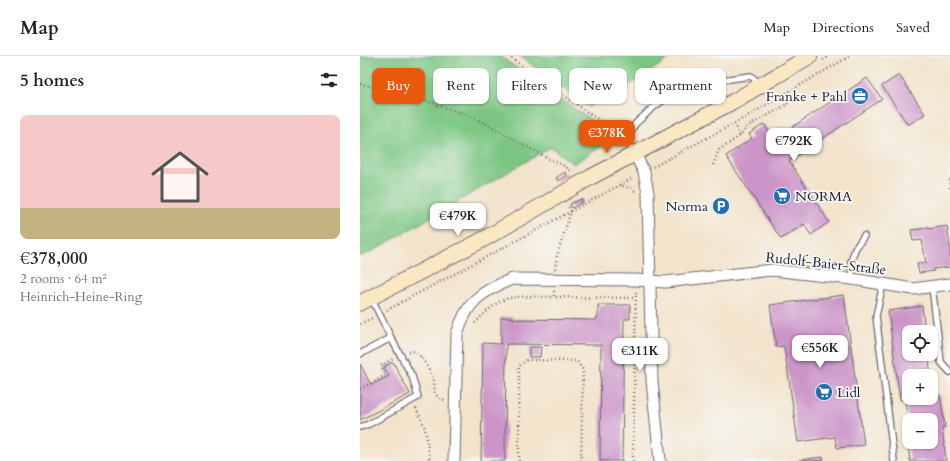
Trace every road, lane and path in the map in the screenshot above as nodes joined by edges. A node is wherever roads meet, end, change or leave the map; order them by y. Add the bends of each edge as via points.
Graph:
1 (508, 56) edge
2 (810, 56) edge
3 (850, 56) edge
4 (360, 84) edge
5 (761, 86) junction
6 (783, 96) junction
7 (734, 124) junction
8 (740, 136) junction
9 (627, 140) junction
10 (635, 154) junction
11 (713, 165) dead end
12 (574, 172) dead end
13 (644, 172) junction
14 (633, 178) junction
15 (950, 180) edge
16 (635, 182) dead end
17 (619, 185) junction
18 (950, 188) edge
19 (640, 194) dead end
20 (864, 236) dead end
21 (852, 279) junction
22 (636, 280) junction
23 (650, 282) junction
24 (883, 284) junction
25 (950, 284) edge
26 (932, 286) junction
27 (554, 297) dead end
28 (366, 300) edge
29 (380, 314) junction
30 (360, 324) edge
31 (474, 324) dead end
32 (391, 338) junction
33 (360, 354) edge
34 (401, 356) junction
35 (950, 372) edge
36 (360, 388) edge
37 (413, 400) junction
38 (456, 400) junction
39 (360, 427) edge
40 (430, 461) edge
41 (454, 461) edge
42 (519, 461) edge
43 (581, 461) edge
44 (633, 461) edge
45 (660, 461) edge
46 (894, 461) edge

1 - 9 path
2 - 5 main road
3 - 6 path
4 - 12 path via 392,91 467,115
5 - 9 lane via 751,76 719,80 671,95 634,126
5 - 10 main road
6 - 7 path
6 - 8 path via 788,104 747,127
7 - 8 path
7 - 13 path
8 - 11 path via 719,150
9 - 10 lane
10 - 13 street
10 - 28 main road via 484,239
13 - 14 path
13 - 23 street via 648,194
14 - 16 path
14 - 17 path
15 - 18 path
17 - 19 path
17 - 29 path
20 - 21 lane via 854,249 851,262
21 - 23 street, Rudolf-Baier-Straße via 772,270
21 - 24 street, Rudolf-Baier-Straße
22 - 23 street, Rudolf-Baier-Straße
22 - 38 street, Rudolf-Baier-Straße via 512,279 481,294 469,306 457,334
22 - 44 path
23 - 45 street via 652,381
24 - 26 street, Rudolf-Baier-Straße via 913,289
24 - 46 lane via 876,316
25 - 26 street, Rudolf-Baier-Straße
26 - 35 lane via 941,362
27 - 31 path via 517,297 502,301
28 - 29 lane
29 - 30 path
29 - 32 lane
32 - 33 lane
32 - 34 lane
34 - 36 path via 381,366 386,374
34 - 37 lane via 412,376 418,397
34 - 38 path via 409,352 417,353 434,379 437,397
37 - 39 lane
37 - 40 path via 425,428
38 - 41 street, Rudolf-Baier-Straße
42 - 43 path via 520,366 527,360 577,361 583,370

